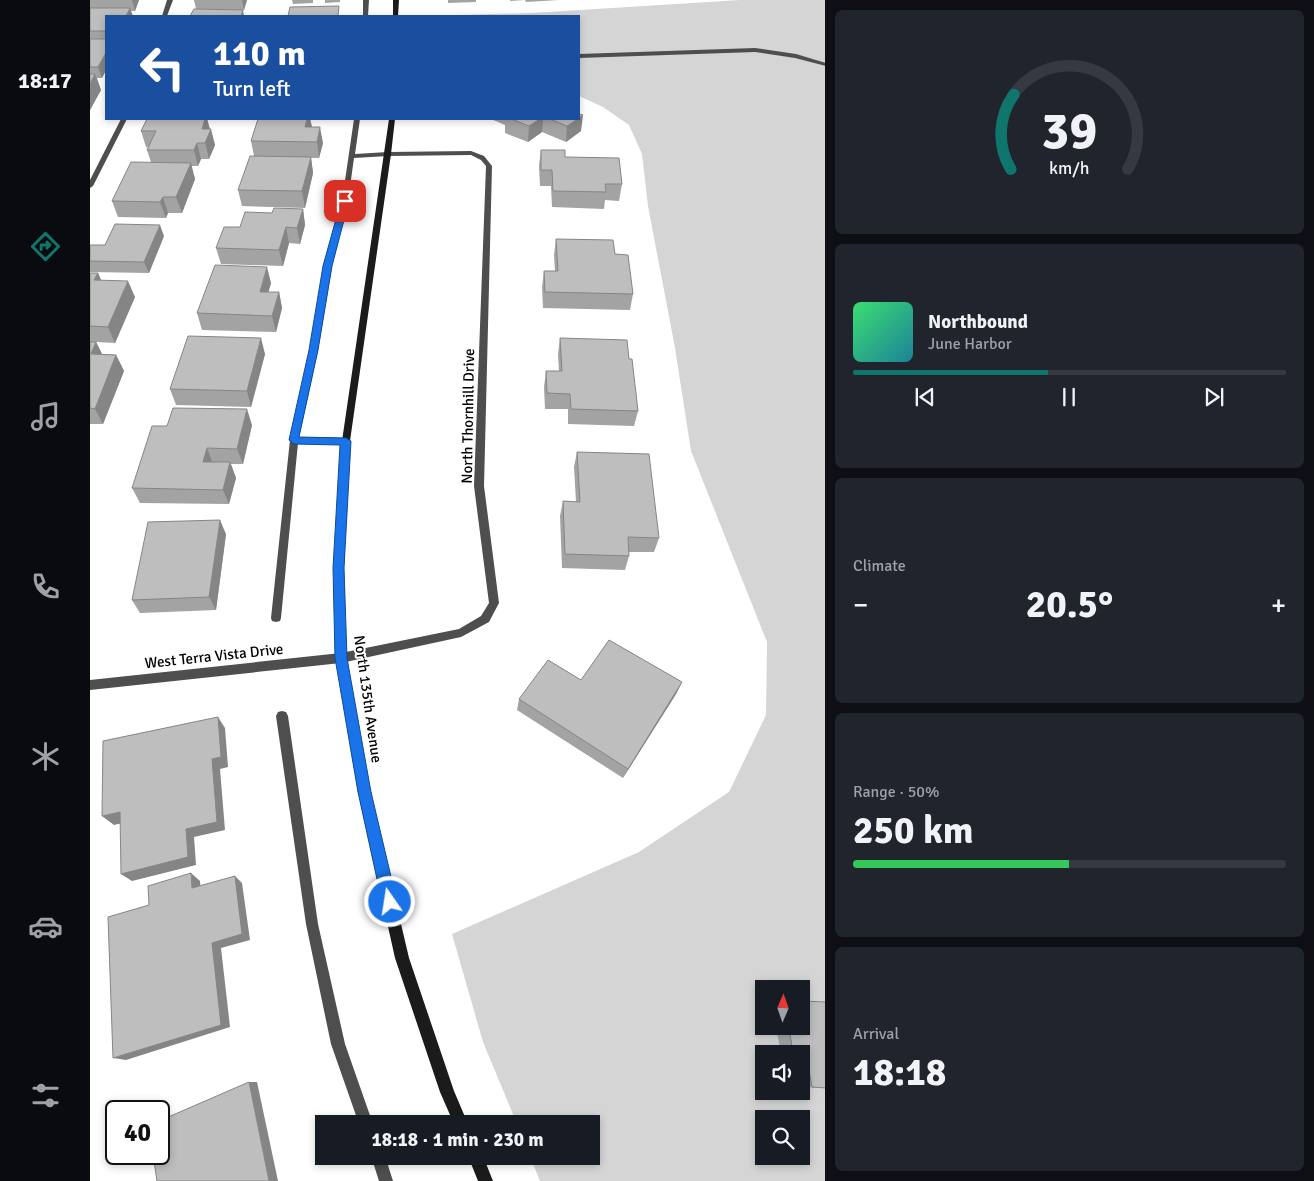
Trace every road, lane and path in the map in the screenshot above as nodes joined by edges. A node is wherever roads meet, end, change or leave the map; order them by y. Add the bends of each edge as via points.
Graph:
1 (170, 0) edge
2 (366, 0) edge
3 (396, 0) edge
4 (164, 15) edge
5 (366, 15) edge
6 (396, 15) edge
7 (580, 56) edge
8 (825, 65) edge
9 (123, 120) edge
10 (357, 120) edge
11 (392, 120) edge
12 (388, 154) junction
13 (352, 156) junction
14 (90, 186) edge
15 (294, 440) junction
16 (346, 441) junction
17 (276, 618) dead end
18 (341, 658) junction
19 (90, 685) edge
20 (282, 716) dead end
21 (363, 1115) edge
22 (457, 1115) edge
23 (381, 1165) edge
24 (479, 1165) edge
25 (386, 1181) edge
26 (486, 1181) edge

1 - 4 street
2 - 5 street
3 - 6 street
7 - 8 street via 755,50 796,56
9 - 14 street
10 - 13 street
11 - 12 street, North 135th Avenue
12 - 13 street
12 - 16 street, North 135th Avenue
12 - 18 street, North Thornhill Drive via 471,153 487,161 489,166 479,486 494,603 485,619 461,633
13 - 15 street
15 - 16 street
15 - 17 street
16 - 18 street, North 135th Avenue via 339,568
18 - 19 street, West Terra Vista Drive
18 - 22 street, North 135th Avenue via 364,792 402,958
20 - 21 street via 312,924 338,1044
23 - 25 street
24 - 26 street

